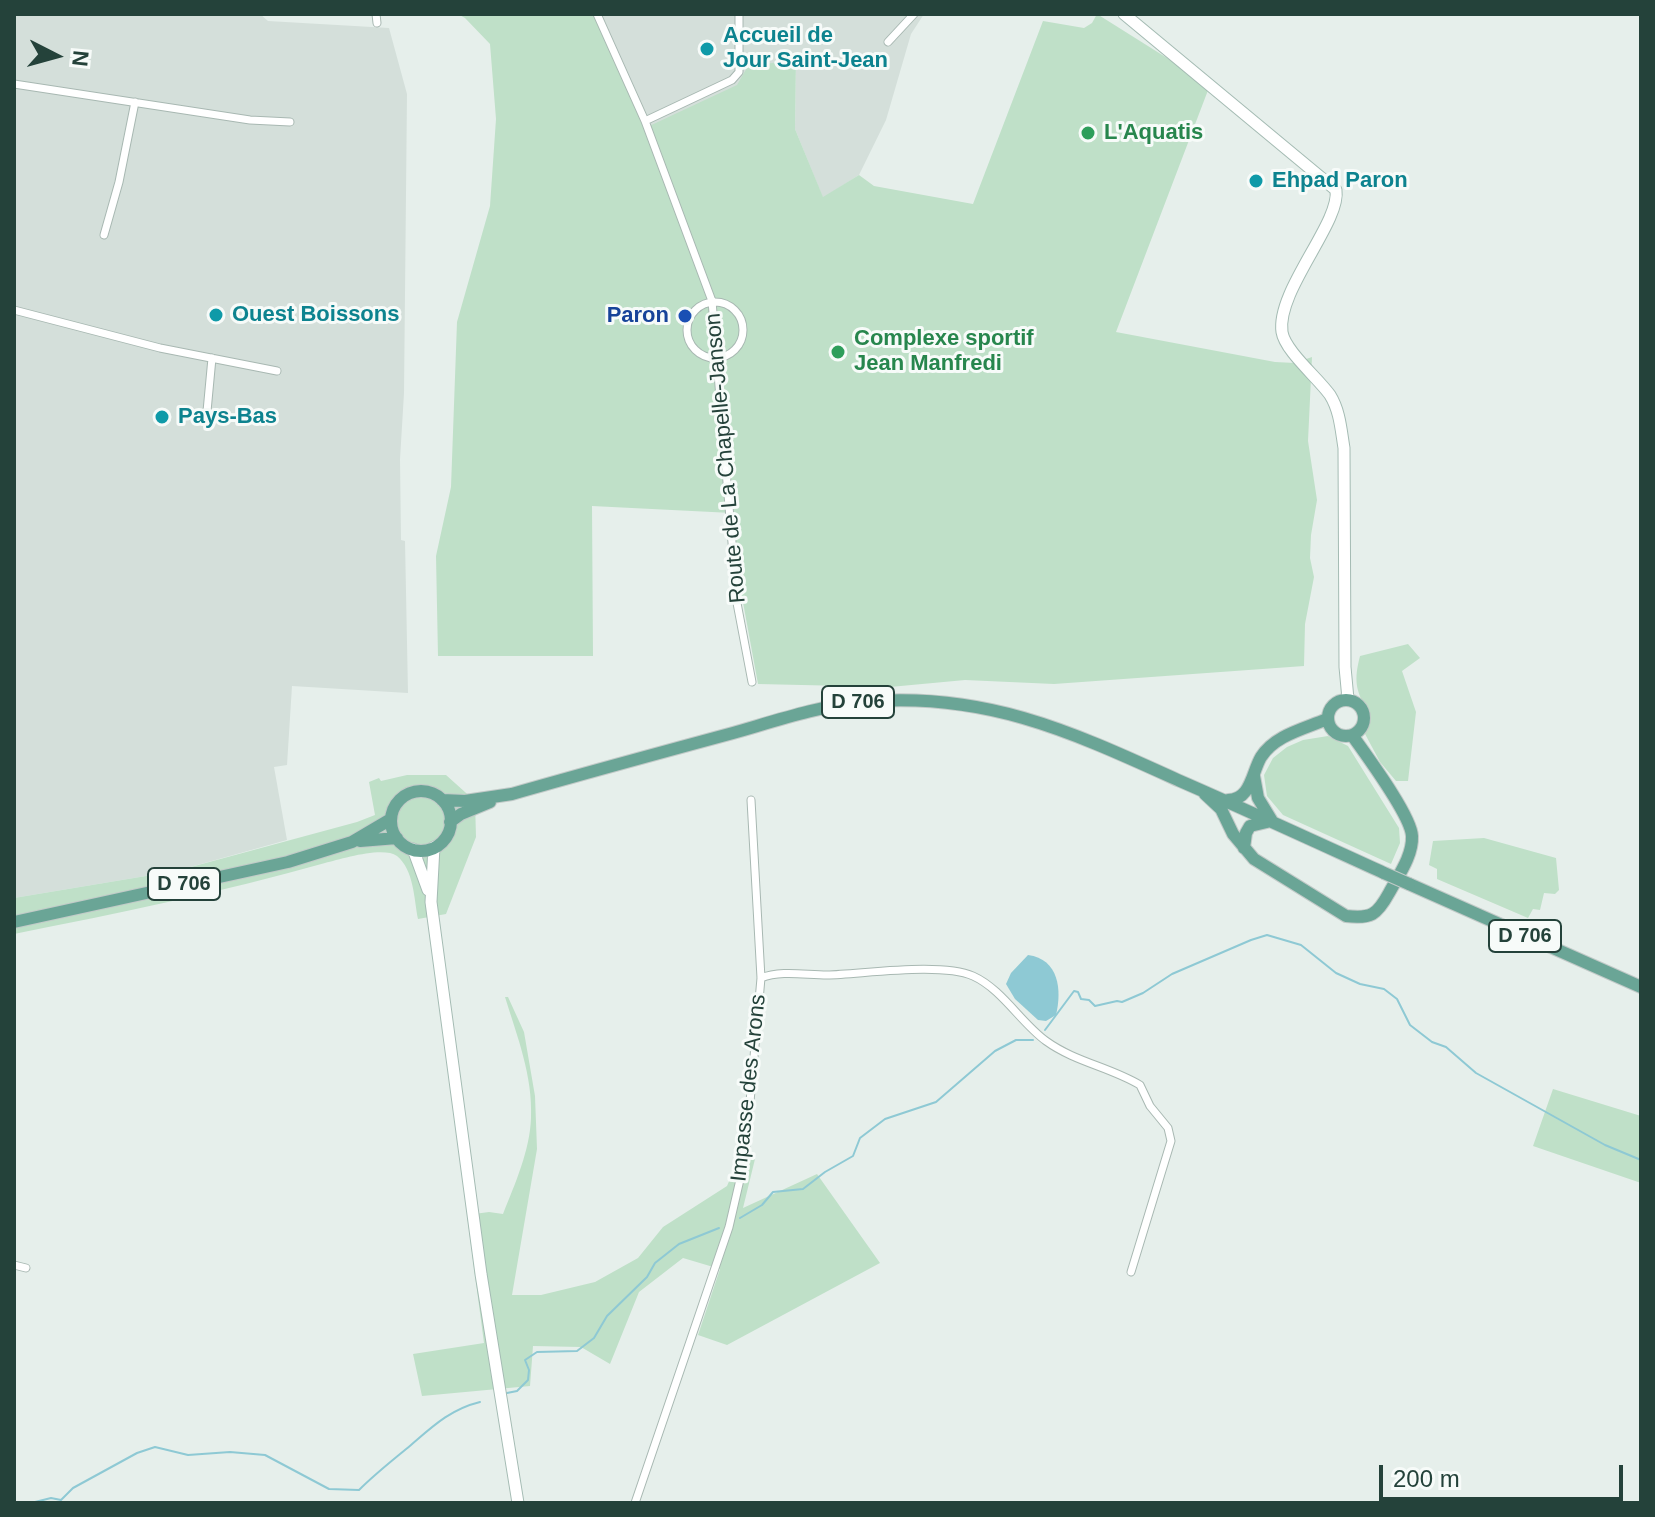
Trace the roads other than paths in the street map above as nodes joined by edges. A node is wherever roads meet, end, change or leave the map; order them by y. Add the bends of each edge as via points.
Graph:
1 (597, 14) edge
2 (739, 14) edge
3 (914, 14) edge
4 (1124, 14) edge
5 (888, 42) dead end
6 (14, 84) edge
7 (135, 102) junction
8 (645, 121) junction
9 (290, 122) dead end
10 (104, 235) dead end
11 (712, 301) junction
12 (14, 310) edge
13 (212, 358) junction
14 (717, 358) junction
15 (277, 371) dead end
16 (206, 422) dead end
17 (752, 682) dead end
18 (1348, 699) junction
19 (1327, 719) junction
20 (1352, 735) junction
21 (1254, 776) junction
22 (1200, 789) junction
23 (512, 794) junction
24 (442, 800) junction
25 (751, 800) dead end
26 (1227, 800) junction
27 (391, 819) junction
28 (1272, 821) junction
29 (450, 822) junction
30 (397, 838) junction
31 (352, 842) junction
32 (434, 847) junction
33 (1244, 848) junction
34 (413, 849) junction
35 (431, 902) junction
36 (14, 922) edge
37 (761, 978) junction
38 (1641, 987) edge
39 (14, 1265) edge
40 (26, 1268) dead end
41 (1131, 1272) dead end
42 (518, 1503) edge
43 (635, 1503) edge

1 - 8 street, Route de La Chapelle-Janson
2 - 8 street via 739,72 732,80
3 - 5 street
4 - 18 street via 1336,190 1333,208 1291,295 1282,334 1331,397 1339,418 1344,448
6 - 7 street
7 - 9 street
7 - 10 street
8 - 11 street, Route de La Chapelle-Janson
11 - 14 street, Route de La Chapelle-Janson
11 - 14 street via 696,308 687,332 700,354
11 - 14 street via 738,314 743,332 734,350
12 - 13 street
13 - 15 street
13 - 16 street
14 - 17 street, Route de La Chapelle-Janson via 737,603
18 - 19 main road via 1331,707
18 - 20 main road via 1359,704 1364,715 1362,727
19 - 20 main road via 1336,733
19 - 21 main road via 1274,742
20 - 33 main road via 1413,834 1410,853 1380,910 1363,918 1346,916
21 - 26 main road via 1243,796
21 - 28 main road via 1258,798
22 - 23 main road, D 706 via 1023,716 903,700 807,713
22 - 26 main road, D 706
22 - 33 main road via 1221,809
23 - 24 main road, D 706
23 - 29 main road, D 706
24 - 27 main road via 429,792 407,794
24 - 29 main road
25 - 37 street, Impasse des Arons
26 - 28 main road, D 706
27 - 30 main road
27 - 31 main road, D 706
28 - 33 main road via 1250,826
28 - 38 main road, D 706, bridge
29 - 32 main road via 446,837
30 - 31 main road, D 706
30 - 34 main road
31 - 36 main road, D 706 via 288,862
32 - 34 main road
32 - 35 street
34 - 35 street
35 - 42 street
37 - 41 street via 962,973 985,983 1060,1050 1140,1085 1171,1141
37 - 43 street, Impasse des Arons via 745,1158 729,1227
39 - 40 street

